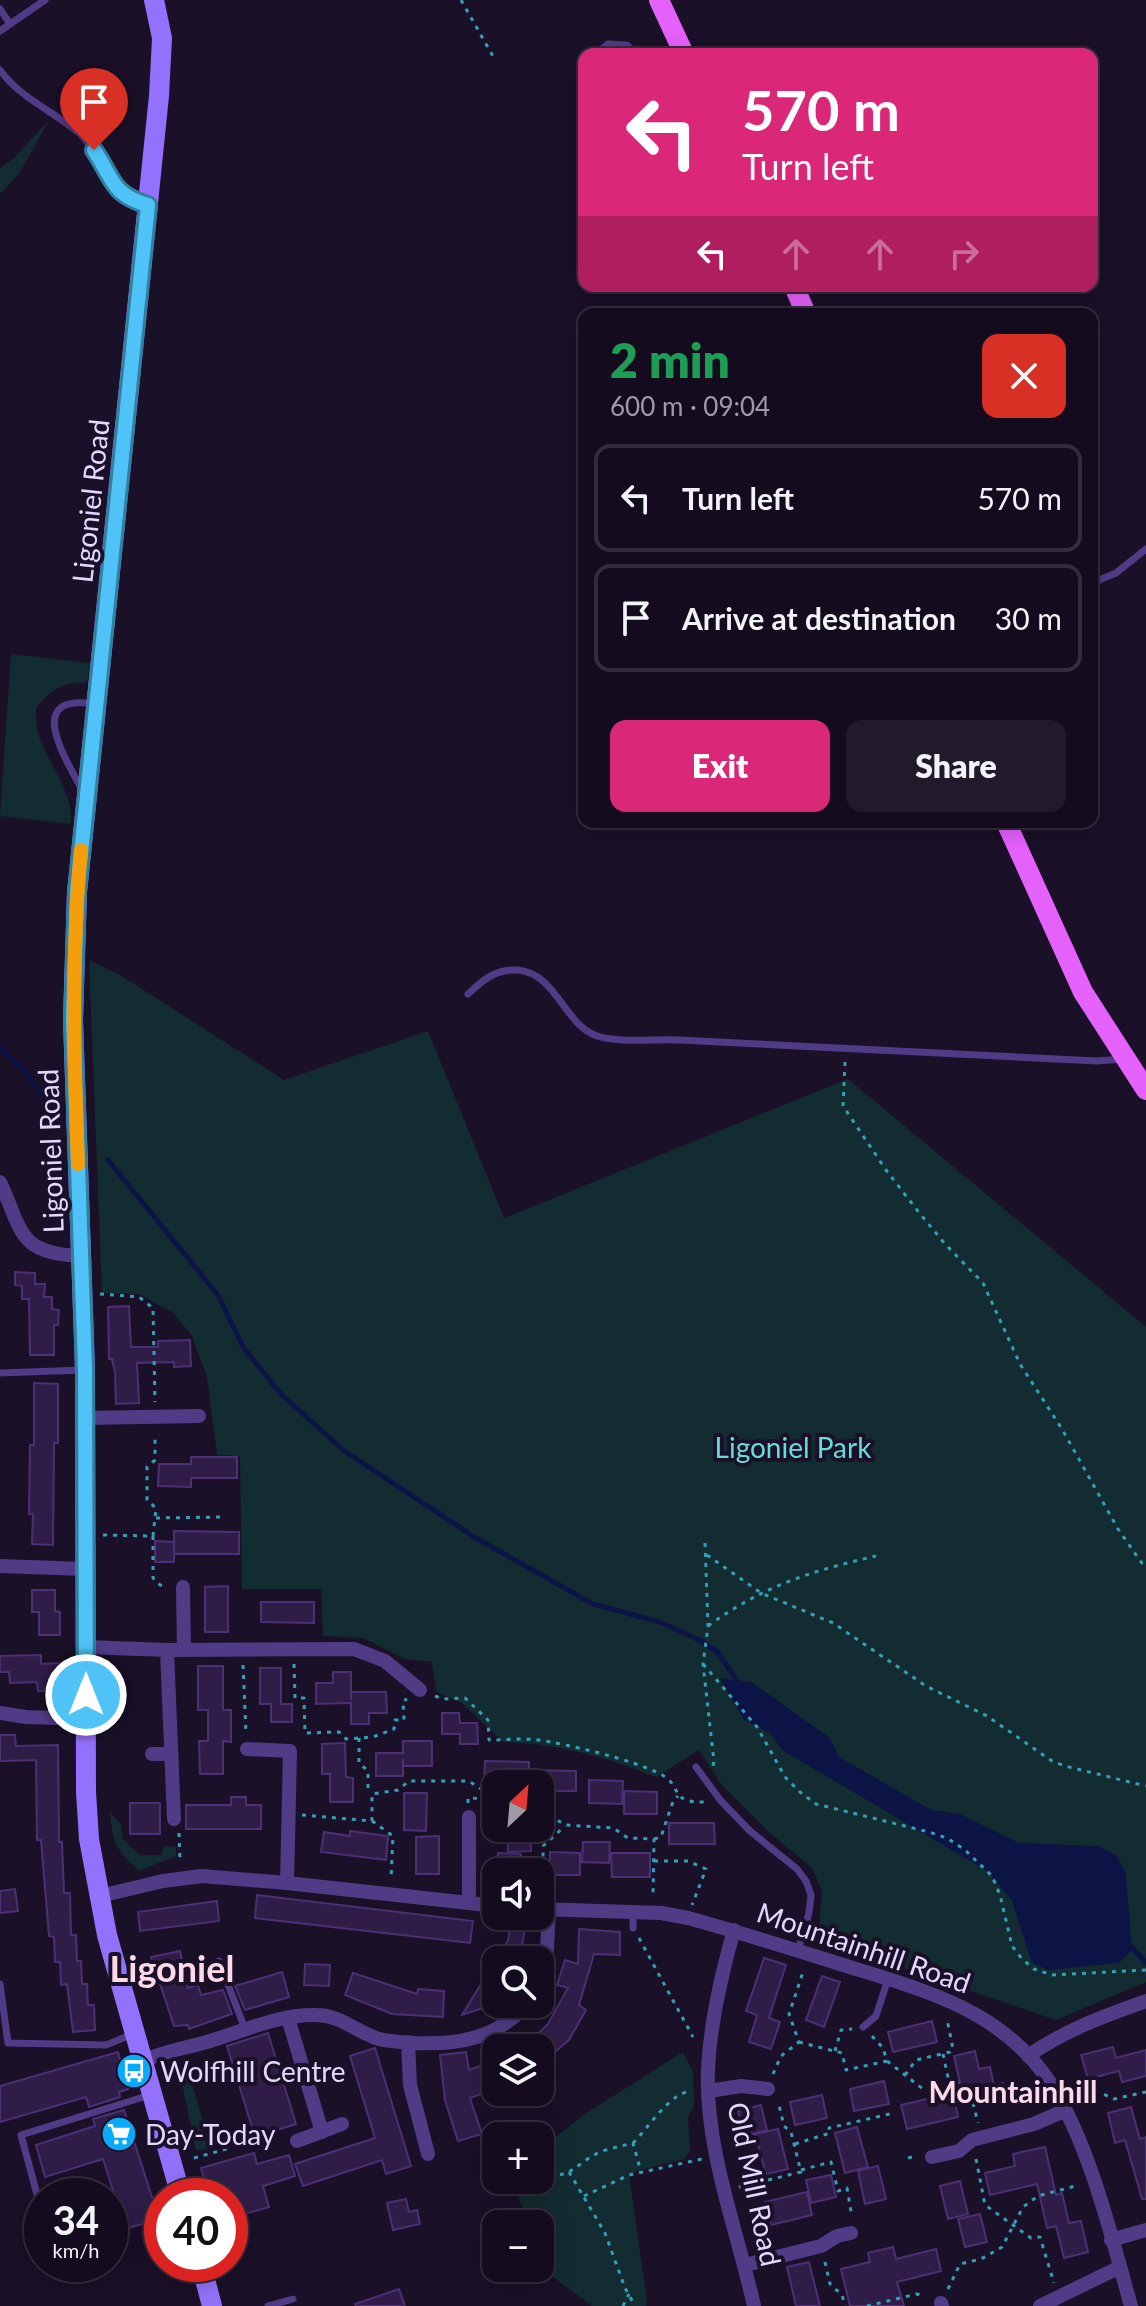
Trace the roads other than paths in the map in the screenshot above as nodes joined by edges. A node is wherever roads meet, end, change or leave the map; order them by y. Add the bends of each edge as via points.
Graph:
1 (45, 0) edge
2 (154, 0) edge
3 (659, 0) edge
4 (0, 9) edge
5 (10, 24) junction
6 (0, 31) edge
7 (603, 48) edge
8 (630, 48) edge
9 (681, 48) edge
10 (0, 70) edge
11 (148, 205) junction
12 (1146, 549) edge
13 (1098, 580) edge
14 (97, 704) junction
15 (86, 800) junction
16 (1009, 828) edge
17 (468, 994) dead end
18 (1125, 1059) junction
19 (1146, 1090) edge
20 (0, 1182) edge
21 (82, 1256) junction
22 (85, 1370) junction
23 (0, 1373) edge
24 (199, 1416) dead end
25 (84, 1418) junction
26 (0, 1566) edge
27 (85, 1569) junction
28 (183, 1587) road end
29 (86, 1647) junction
30 (167, 1650) junction
31 (184, 1650) junction
32 (420, 1690) road end
33 (0, 1713) edge
34 (86, 1719) junction
35 (247, 1749) road end
36 (152, 1754) dead end
37 (171, 1754) junction
38 (696, 1767) dead end
39 (469, 1817) dead end
40 (174, 1819) road end
41 (287, 1883) junction
42 (100, 1896) junction
43 (469, 1903) junction
44 (482, 1904) edge
45 (554, 1909) edge
46 (633, 1912) junction
47 (633, 1928) road end
48 (734, 1930) junction
49 (803, 1952) junction
50 (219, 1961) dead end
51 (888, 1979) junction
52 (0, 1984) edge
53 (1146, 2001) edge
54 (288, 2018) junction
55 (512, 2018) edge
56 (863, 2027) road end
57 (245, 2029) junction
58 (135, 2033) junction
59 (408, 2042) junction
60 (1028, 2056) junction
61 (144, 2061) junction
62 (709, 2086) junction
63 (768, 2089) road end
64 (152, 2094) junction
65 (1064, 2106) junction
66 (342, 2124) dead end
67 (322, 2132) junction
68 (297, 2141) dead end
69 (428, 2154) dead end
70 (932, 2157) dead end
71 (33, 2178) edge
72 (176, 2178) edge
73 (1146, 2230) edge
74 (851, 2233) road end
75 (1111, 2240) junction
76 (745, 2265) junction
77 (1120, 2267) junction
78 (206, 2282) edge
79 (293, 2299) dead end
80 (212, 2306) edge
81 (268, 2306) edge
82 (754, 2306) edge
83 (1040, 2306) edge
84 (1131, 2306) edge

1 - 5 lane
2 - 11 street, Ligoniel Road via 161,50
3 - 9 main road
4 - 5 lane
5 - 6 lane
7 - 8 lane
10 - 11 lane via 11,85 79,134 127,199
11 - 14 street, Ligoniel Road
12 - 13 lane
14 - 15 street, Ligoniel Road
14 - 15 lane via 67,703 53,722
15 - 21 street, Ligoniel Road via 73,1020
16 - 18 main road via 1083,992
17 - 18 lane via 486,977 520,970 549,986 582,1028 614,1039
18 - 19 main road
20 - 21 street via 28,1243 52,1254
21 - 22 street, Ligoniel Road
22 - 23 lane
22 - 25 street, Ligoniel Road
24 - 25 street
25 - 27 street, Ligoniel Road
26 - 27 street
27 - 29 street, Ligoniel Road
28 - 31 street
29 - 30 street
29 - 34 street, Ligoniel Road
30 - 31 street
30 - 37 street
31 - 32 street via 354,1649 385,1661
33 - 34 street
34 - 42 street, Ligoniel Road via 89,1839
35 - 41 street via 290,1751
36 - 37 street
37 - 40 street
38 - 49 lane via 721,1801 806,1881 811,1895
39 - 43 street
41 - 42 street via 181,1877
41 - 43 street
42 - 58 street, Ligoniel Road
43 - 44 street
45 - 46 street, Mountainhill Road
46 - 47 lane
46 - 48 street, Mountainhill Road
48 - 49 street, Mountainhill Road
48 - 62 street, Old Mill Road via 718,1996
49 - 51 street, Mountainhill Road
50 - 57 lane
51 - 56 lane via 876,2016
51 - 60 street, Mountainhill Road via 980,2014
52 - 58 lane via 8,2043 106,2045
53 - 60 street via 1058,2035
54 - 57 street
54 - 59 street via 337,2018 378,2038
54 - 67 street
55 - 59 street via 472,2040
57 - 61 street
58 - 61 street, Ligoniel Road
59 - 69 street via 410,2085
60 - 65 street, Mountainhill Road
61 - 64 street, Ligoniel Road
62 - 63 street
62 - 76 street, Old Mill Road via 718,2155
64 - 71 lane via 21,2135
64 - 72 street, Ligoniel Road
65 - 70 street via 1034,2124
65 - 75 street, Mountainhill Road via 1082,2145
66 - 67 street
67 - 68 street
73 - 75 street
74 - 76 street
75 - 77 street, Mountainhill Road
76 - 82 street, Old Mill Road
77 - 83 street
77 - 84 street, Mountainhill Road
78 - 80 street
79 - 81 lane

